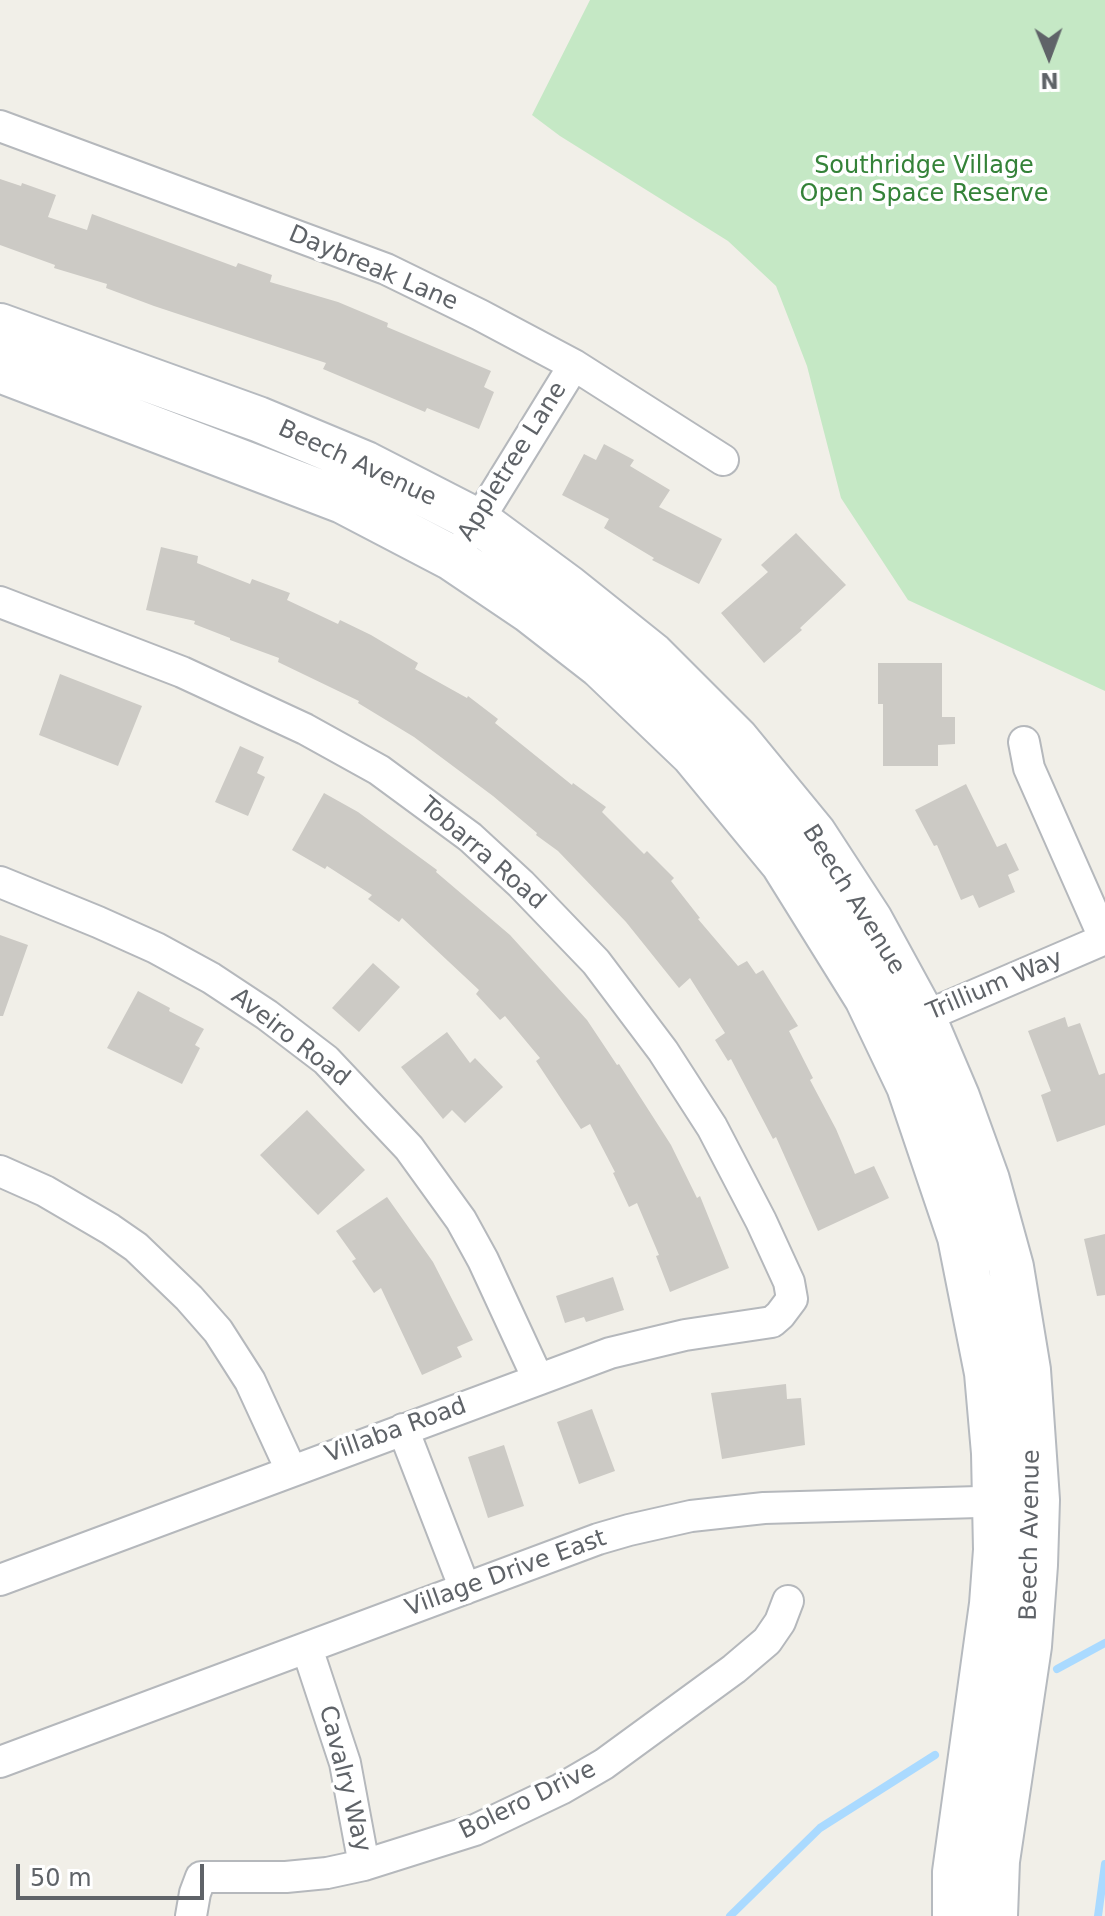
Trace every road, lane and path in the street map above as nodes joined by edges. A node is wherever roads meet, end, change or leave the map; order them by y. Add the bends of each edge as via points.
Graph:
1 (0, 126) edge
2 (0, 326) edge
3 (574, 365) junction
4 (0, 370) edge
5 (723, 460) dead end
6 (479, 522) junction
7 (452, 558) junction
8 (0, 602) edge
9 (1024, 742) dead end
10 (0, 882) edge
11 (1105, 940) edge
12 (904, 1025) junction
13 (0, 1171) edge
14 (792, 1299) joint
15 (538, 1379) junction
16 (403, 1429) junction
17 (291, 1470) junction
18 (1016, 1501) junction
19 (0, 1580) edge
20 (465, 1589) junction
21 (788, 1601) dead end
22 (307, 1648) junction
23 (0, 1762) edge
24 (364, 1865) junction
25 (191, 1916) edge
26 (955, 1916) edge
27 (995, 1916) edge

1 - 3 street, Daybreak Lane via 386,269
2 - 6 street, Beech Avenue via 258,419 366,464
3 - 5 street, Daybreak Lane
3 - 6 street, Appletree Lane
4 - 7 street, Beech Avenue via 343,501
6 - 7 street, Appletree Lane
6 - 12 street, Beech Avenue via 652,655 736,739 814,834 870,920
7 - 12 street, Beech Avenue via 601,666 693,754 783,863 867,998
8 - 14 street, Tobarra Road via 182,672 305,729 379,770 470,837 596,962 663,1051 712,1127 761,1221
9 - 11 street via 1029,768
10 - 15 street, Aveiro Road via 127,935 211,978 326,1060 409,1148 461,1220
11 - 12 street, Trillium Way
12 - 18 street, Beech Avenue via 957,1097 1011,1267 1028,1370
13 - 17 street via 89,1216 136,1247 181,1289 218,1331 250,1381
14 - 15 street, Villaba Road via 772,1322 761,1326 647,1344
15 - 16 street, Villaba Road
16 - 17 street, Villaba Road
16 - 20 street
17 - 19 street, Villaba Road
18 - 20 street, Village Drive East via 804,1506 691,1516 598,1539
18 - 26 street, Beech Avenue via 992,1604 955,1872
18 - 27 street, Beech Avenue via 1035,1565 1029,1646 997,1861
20 - 22 street, Village Drive East
21 - 24 street, Bolero Drive via 767,1641 604,1764 514,1814
22 - 23 street, Village Drive East
22 - 24 street, Cavalry Way via 345,1763
24 - 25 street, Bolero Drive via 286,1877 201,1877

